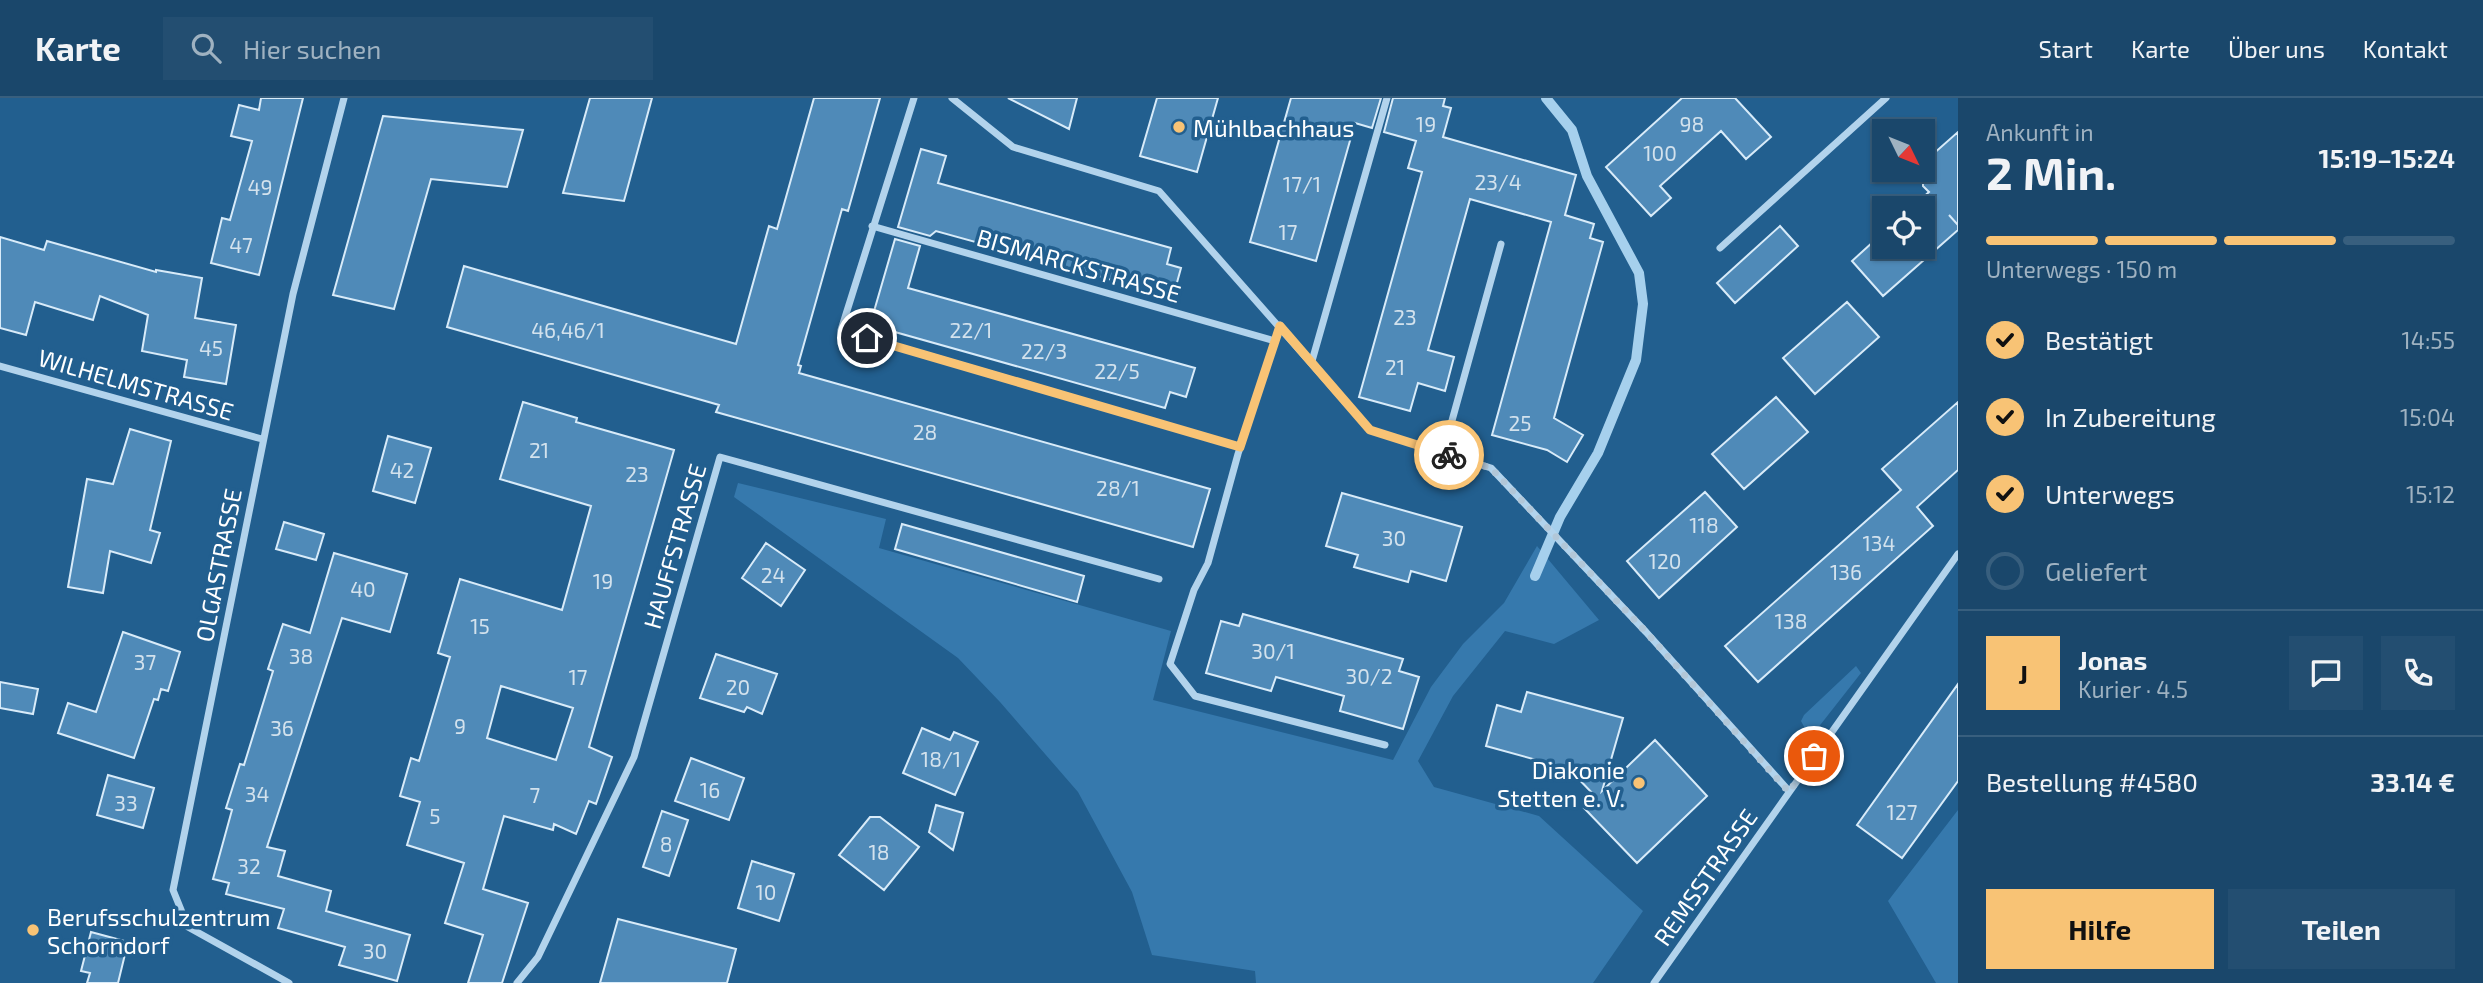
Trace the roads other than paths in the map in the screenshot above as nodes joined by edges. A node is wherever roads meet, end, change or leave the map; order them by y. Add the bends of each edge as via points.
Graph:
1 (344, 98) edge
2 (914, 98) edge
3 (952, 98) edge
4 (1387, 98) edge
5 (1886, 98) edge
6 (872, 226) junction
7 (1501, 244) dead end
8 (1720, 248) dead end
9 (1280, 326) junction
10 (1275, 341) junction
11 (1312, 361) junction
12 (0, 366) edge
13 (262, 439) junction
14 (1240, 447) junction
15 (1443, 453) junction
16 (1958, 554) edge
17 (1159, 579) dead end
18 (1385, 745) dead end
19 (1789, 792) junction
20 (289, 983) edge
21 (517, 983) edge
22 (1654, 983) edge

1 - 13 street, OLGASTRASSE via 293,294
2 - 6 street
3 - 9 street via 1013,147 1159,191
4 - 11 street
5 - 8 street
6 - 10 street, BISMARCKSTRASSE
6 - 14 street via 841,330
7 - 15 street
9 - 10 street
9 - 11 street
10 - 14 street
11 - 15 street via 1370,430
12 - 13 street, WILHELMSTRASSE
13 - 20 street, OLGASTRASSE via 173,890 188,927
14 - 18 street via 1208,562 1170,664 1195,696
15 - 19 street via 1491,468
16 - 19 street, REMSSTRASSE
17 - 21 street, HAUFFSTRASSE via 720,457 634,757 538,957
19 - 22 street, REMSSTRASSE

